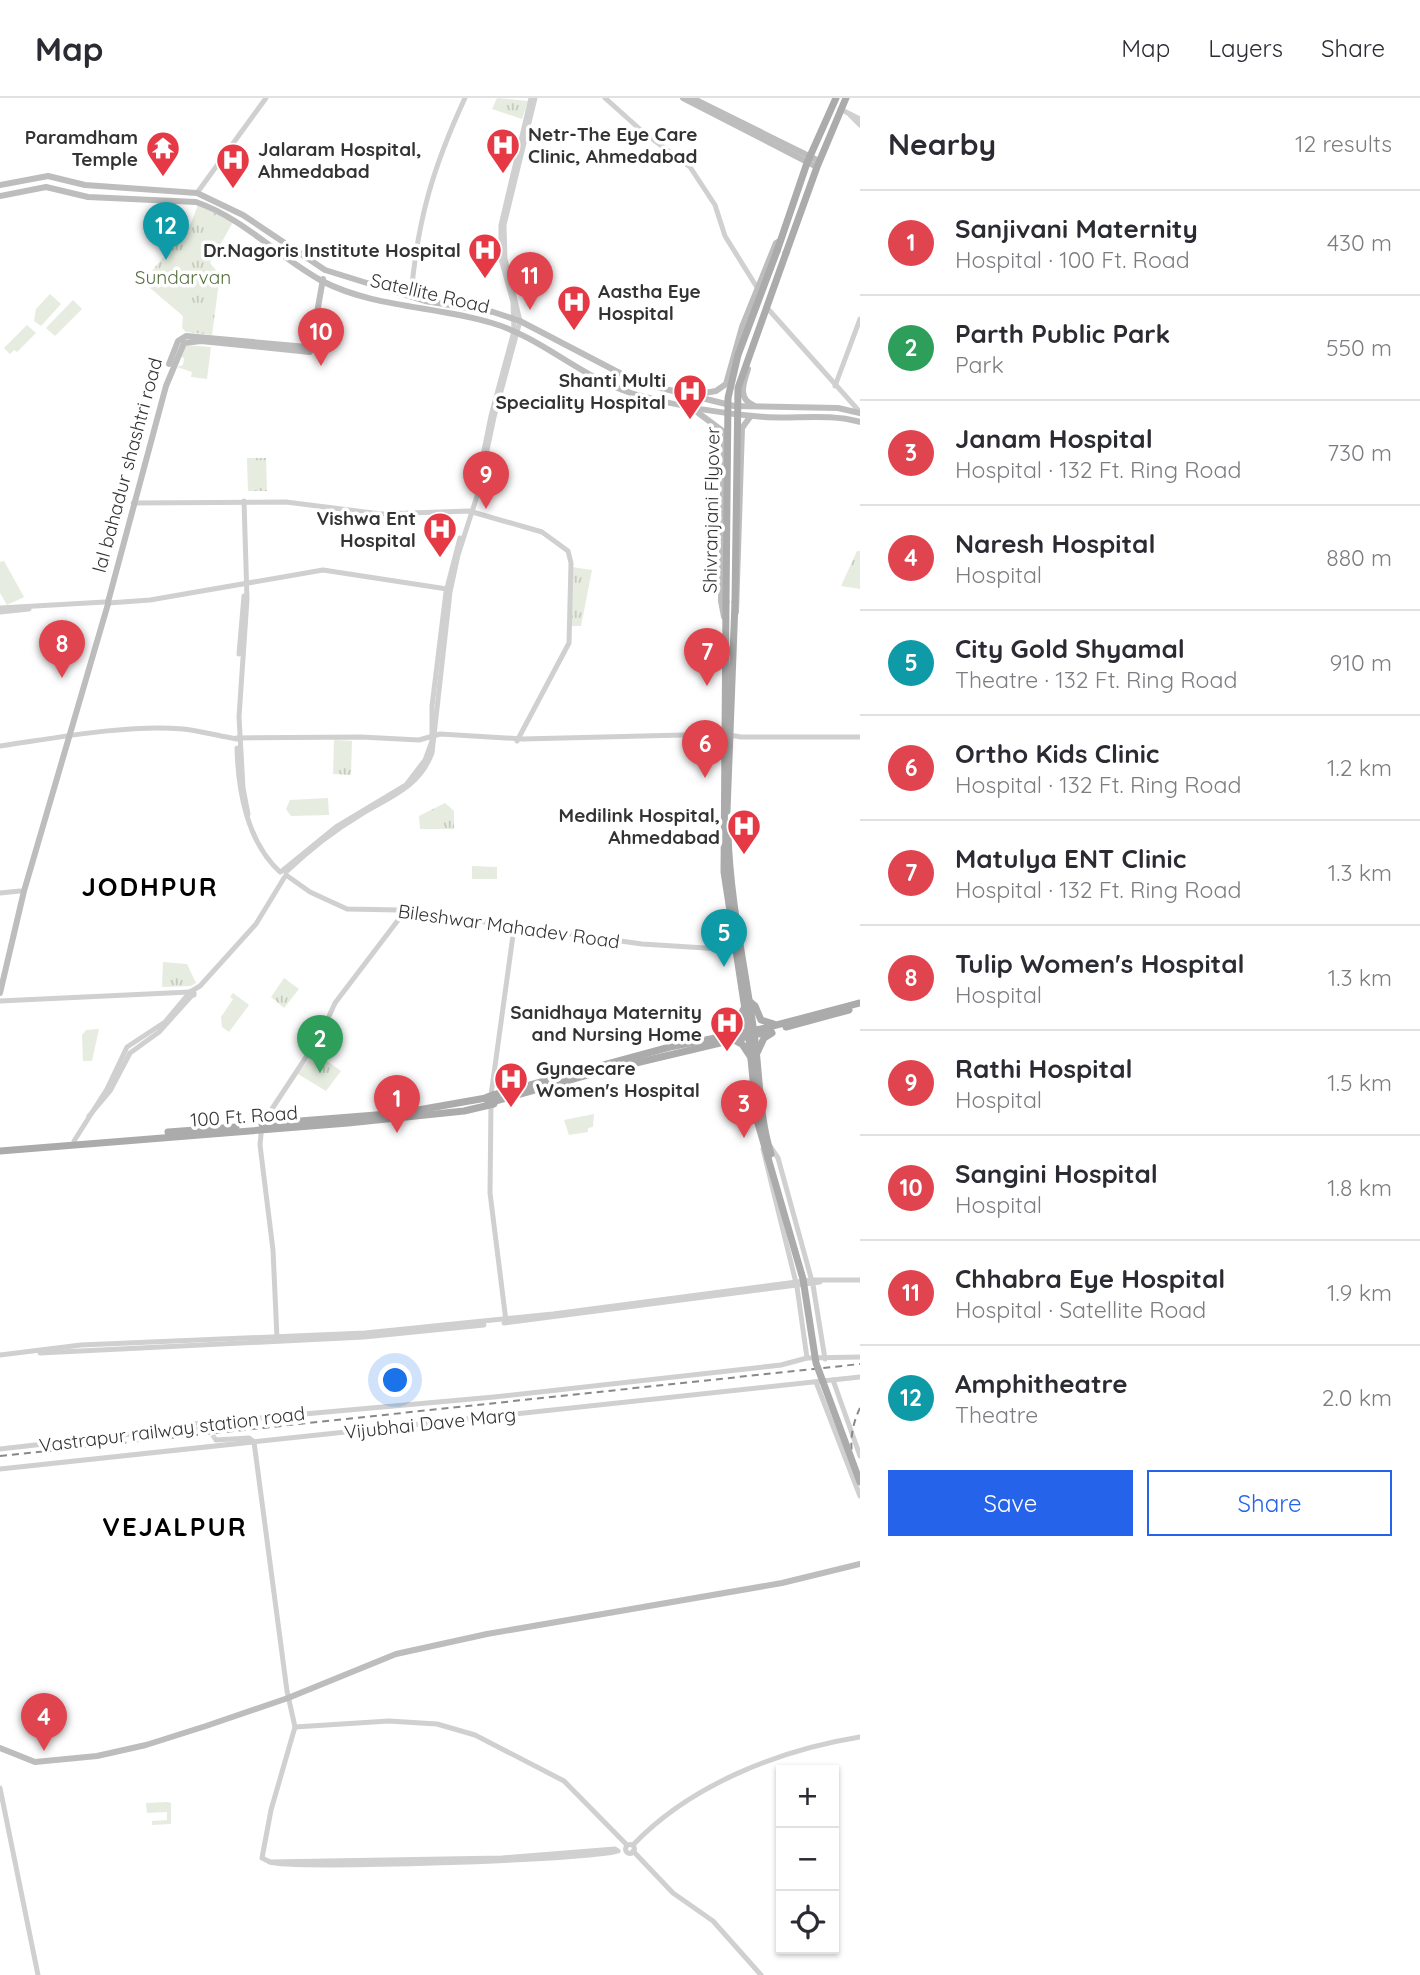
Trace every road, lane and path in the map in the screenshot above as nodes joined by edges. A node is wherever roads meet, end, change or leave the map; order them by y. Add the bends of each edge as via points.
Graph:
1 (266, 98) edge
2 (465, 98) edge
3 (533, 98) edge
4 (605, 98) edge
5 (683, 98) edge
6 (692, 98) edge
7 (836, 98) edge
8 (846, 98) edge
9 (841, 109) junction
10 (850, 115) junction
11 (860, 119) edge
12 (860, 125) edge
13 (808, 160) junction
14 (818, 164) junction
15 (0, 185) edge
16 (197, 192) junction
17 (0, 196) edge
18 (781, 240) junction
19 (787, 250) junction
20 (326, 270) junction
21 (321, 280) junction
22 (758, 289) junction
23 (411, 297) junction
24 (769, 310) junction
25 (860, 319) edge
26 (517, 320) junction
27 (516, 332) junction
28 (726, 384) junction
29 (835, 386) junction
30 (743, 394) junction
31 (683, 395) junction
32 (845, 398) junction
33 (724, 404) junction
34 (689, 406) junction
35 (743, 406) junction
36 (767, 407) junction
37 (838, 408) junction
38 (860, 412) edge
39 (724, 415) junction
40 (743, 415) junction
41 (766, 417) junction
42 (860, 422) edge
43 (742, 428) junction
44 (724, 432) junction
45 (244, 501) junction
46 (135, 502) junction
47 (470, 512) junction
48 (244, 583) junction
49 (449, 589) junction
50 (107, 603) junction
51 (0, 610) edge
52 (724, 622) junction
53 (733, 624) junction
54 (726, 736) junction
55 (66, 737) junction
56 (433, 738) junction
57 (860, 738) edge
58 (238, 739) junction
59 (517, 740) junction
60 (0, 746) edge
61 (283, 874) junction
62 (20, 891) junction
63 (0, 893) edge
64 (405, 911) junction
65 (514, 928) junction
66 (738, 950) junction
67 (0, 979) edge
68 (193, 992) junction
69 (0, 993) edge
70 (0, 1001) edge
71 (747, 1003) junction
72 (860, 1005) edge
73 (776, 1027) junction
74 (751, 1032) junction
75 (730, 1036) junction
76 (753, 1056) junction
77 (491, 1100) junction
78 (261, 1127) junction
79 (765, 1142) junction
80 (75, 1143) junction
81 (0, 1149) edge
82 (770, 1157) junction
83 (860, 1280) edge
84 (813, 1283) junction
85 (796, 1285) junction
86 (506, 1321) junction
87 (277, 1339) junction
88 (0, 1356) edge
89 (860, 1357) edge
90 (807, 1358) junction
91 (825, 1359) junction
92 (860, 1377) edge
93 (833, 1380) junction
94 (816, 1382) junction
95 (208, 1429) dead end
96 (166, 1430) junction
97 (216, 1440) dead end
98 (254, 1442) junction
99 (0, 1450) edge
100 (860, 1456) edge
101 (0, 1469) edge
102 (860, 1469) edge
103 (860, 1482) edge
104 (860, 1496) edge
105 (860, 1565) edge
106 (289, 1699) junction
107 (295, 1727) junction
108 (860, 1737) edge
109 (0, 1750) edge
110 (0, 1791) edge
111 (627, 1848) junction
112 (38, 1975) edge
113 (761, 1975) edge

1 - 16 street
2 - 23 street via 430,180
3 - 26 street via 501,225
4 - 22 street via 690,167
5 - 13 main road
6 - 13 main road
7 - 13 main road, Shivranjani Flyover
8 - 9 main road, Shivranjani Flyover
9 - 10 street
9 - 14 main road, Shivranjani Flyover
10 - 11 street
10 - 12 street
13 - 14 main road
13 - 18 main road, Shivranjani Flyover
14 - 19 main road, Shivranjani Flyover
15 - 16 main road, Satellite Road via 48,176 85,185
16 - 20 main road, Satellite Road via 243,215
17 - 21 main road, Satellite Road via 46,187 88,197 196,202 255,232
18 - 22 main road
18 - 52 main road, Shivranjani Flyover, bridge via 738,355 728,398
19 - 24 main road
19 - 53 main road, Shivranjani Flyover, bridge via 738,388
20 - 21 main road
20 - 23 main road, Satellite Road
21 - 27 main road, Satellite Road
21 - 46 main road, lal bahadur shashtri road via 307,347 181,338 167,371
21 - 46 main road via 310,352 184,343 166,386
22 - 28 main road
23 - 26 main road, Satellite Road
24 - 29 street
24 - 30 main road
25 - 29 street
26 - 27 street
26 - 31 main road, Satellite Road via 620,375
27 - 34 main road, Satellite Road via 593,379
27 - 47 street
28 - 31 main road via 704,394
28 - 33 main road
29 - 32 street
30 - 35 main road
30 - 36 main road via 747,402
31 - 33 main road, Satellite Road
32 - 37 street via 845,405
32 - 38 street
33 - 35 main road, Satellite Road
33 - 39 main road
34 - 39 main road, Satellite Road
34 - 44 main road
35 - 36 main road, Satellite Road
35 - 40 main road
36 - 37 main road, Satellite Road
37 - 38 main road, Satellite Road
39 - 40 main road, Satellite Road
39 - 44 main road
40 - 41 main road, Satellite Road
40 - 43 main road
41 - 42 main road, Satellite Road
41 - 43 main road via 750,417
43 - 53 main road via 740,578
44 - 52 main road
45 - 46 street
45 - 47 street via 381,514
45 - 48 street
46 - 50 main road, lal bahadur shashtri road
47 - 49 street
47 - 59 street via 542,532 568,551 571,564 569,643
48 - 49 street via 323,570
48 - 50 street
48 - 58 street via 247,599
49 - 56 street
50 - 51 street
50 - 55 main road, lal bahadur shashtri road
52 - 54 main road, Shivranjani Flyover
53 - 54 main road, Shivranjani Flyover
54 - 57 street
54 - 59 street
54 - 66 main road via 729,870
55 - 58 street via 161,729
55 - 60 street
55 - 62 main road, lal bahadur shashtri road
55 - 69 main road
56 - 58 street
56 - 59 street
56 - 61 street via 429,762 408,788 338,830
58 - 61 street via 248,814 265,852
61 - 64 street, Bileshwar Mahadev Road via 346,909
61 - 68 street via 256,924
62 - 63 street
62 - 67 main road, lal bahadur shashtri road
64 - 65 street, Bileshwar Mahadev Road
64 - 78 street via 335,1003 320,1037
65 - 66 street, Bileshwar Mahadev Road
65 - 77 street
66 - 71 main road
68 - 70 street
68 - 80 street via 159,1032 130,1053
71 - 73 main road via 755,1006 761,1020
71 - 74 main road
71 - 75 main road
72 - 73 main road
73 - 74 main road, 100 Ft. Road
73 - 76 main road
74 - 75 main road, 100 Ft. Road
74 - 76 main road
75 - 76 main road
75 - 77 main road, 100 Ft. Road
76 - 79 main road via 757,1120
77 - 78 main road, 100 Ft. Road via 464,1111
77 - 86 street via 490,1193
78 - 80 main road, 100 Ft. Road
78 - 87 street
79 - 82 main road
79 - 84 street via 778,1158
79 - 85 street via 764,1162
80 - 81 main road, 100 Ft. Road
82 - 102 main road, bridge via 808,1278 820,1362
82 - 103 main road, bridge via 803,1279 816,1363
83 - 84 street
84 - 85 street
84 - 91 street
85 - 86 street
85 - 90 street
86 - 87 street via 365,1337
87 - 88 street
89 - 91 street, Vastrapur railway station road
90 - 91 street, Vastrapur railway station road
90 - 96 street, Vastrapur railway station road via 781,1365
92 - 93 street, Vijubhai Dave Marg
93 - 94 street, Vijubhai Dave Marg
93 - 100 street
94 - 98 street, Vijubhai Dave Marg
94 - 104 street
95 - 96 street
96 - 99 street, Vastrapur railway station road
97 - 98 street via 249,1438
98 - 101 street, Vijubhai Dave Marg
98 - 106 street
105 - 106 main road via 447,1642 396,1654
106 - 107 street
106 - 109 main road via 146,1747 35,1762
107 - 111 street via 389,1720 437,1724 475,1735 564,1781
107 - 111 street via 262,1858 270,1862 512,1860
108 - 111 street via 805,1749 708,1787 674,1808
110 - 112 street
111 - 113 street via 673,1893 713,1921

